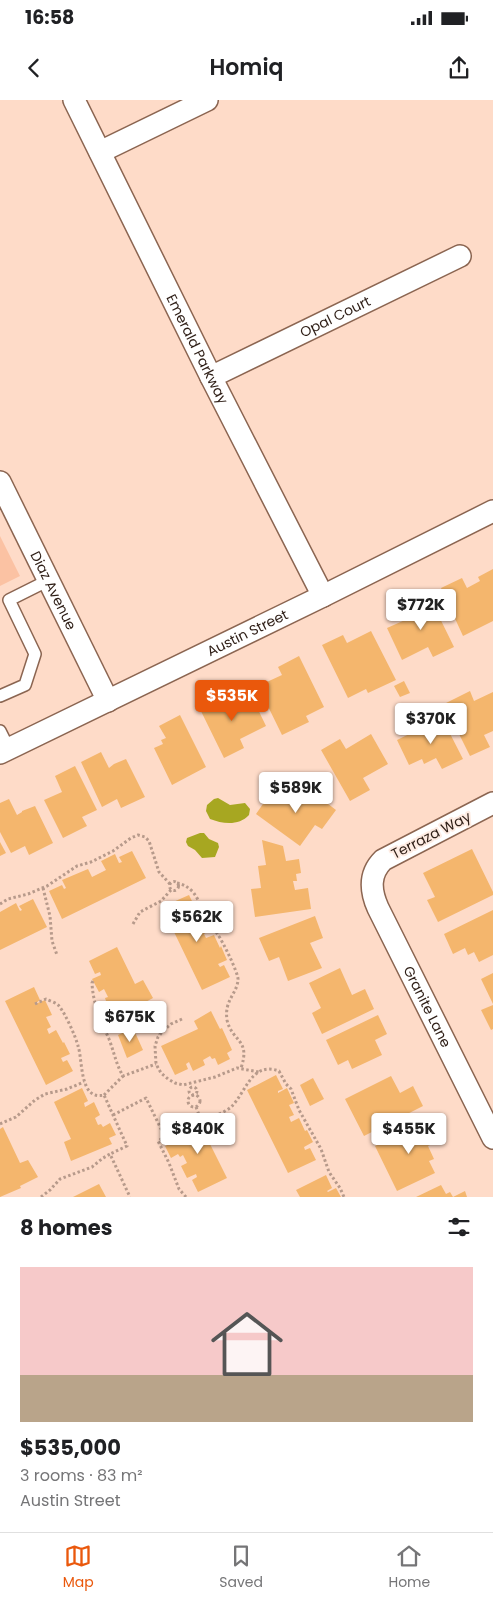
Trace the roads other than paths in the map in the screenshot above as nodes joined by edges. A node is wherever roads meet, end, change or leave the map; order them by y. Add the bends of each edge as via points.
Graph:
1 (74, 100) edge
2 (207, 100) edge
3 (100, 152) junction
4 (460, 256) dead end
5 (211, 377) junction
6 (0, 482) edge
7 (493, 511) edge
8 (49, 580) junction
9 (323, 596) junction
10 (0, 696) edge
11 (108, 701) junction
12 (3, 744) edge
13 (493, 803) edge
14 (374, 872) joint
15 (493, 1138) edge

1 - 3 street, Emerald Parkway
2 - 3 street
3 - 5 street, Emerald Parkway
4 - 5 street, Opal Court
5 - 9 street, Emerald Parkway
6 - 8 street, Diaz Avenue
7 - 9 street, Austin Street
8 - 10 lane via 9,600 35,654 25,685
8 - 11 street, Diaz Avenue
9 - 11 street, Austin Street
11 - 12 street, Austin Street
13 - 14 street, Terraza Way via 390,855
14 - 15 street, Granite Lane via 372,888 376,902

